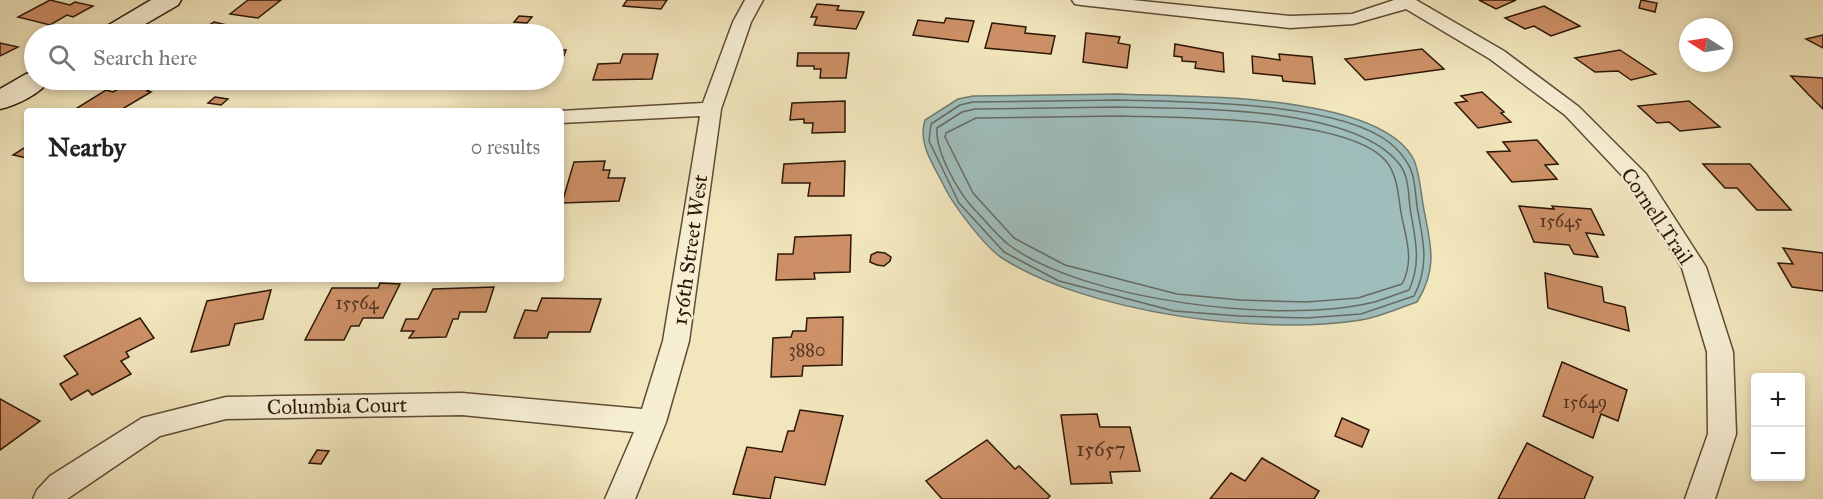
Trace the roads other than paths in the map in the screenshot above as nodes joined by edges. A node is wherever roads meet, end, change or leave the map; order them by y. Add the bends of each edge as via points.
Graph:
1 (169, 0) edge
2 (754, 0) edge
3 (1081, 0) edge
4 (1405, 1) edge
5 (128, 24) edge
6 (24, 87) edge
7 (0, 101) edge
8 (711, 109) junction
9 (564, 117) edge
10 (652, 422) junction
11 (48, 499) edge
12 (620, 499) edge
13 (1700, 499) edge

1 - 5 street
2 - 8 street, 156th Street West via 742,22
3 - 4 street via 1290,22 1353,19
4 - 13 street, Cornell Trail via 1497,55 1572,111 1638,179 1694,267 1720,352 1722,434
6 - 7 street
8 - 9 street
8 - 10 street, 156th Street West via 676,341
10 - 11 street, Columbia Court via 462,404 226,408 152,426 61,485
10 - 12 street, 156th Street West

